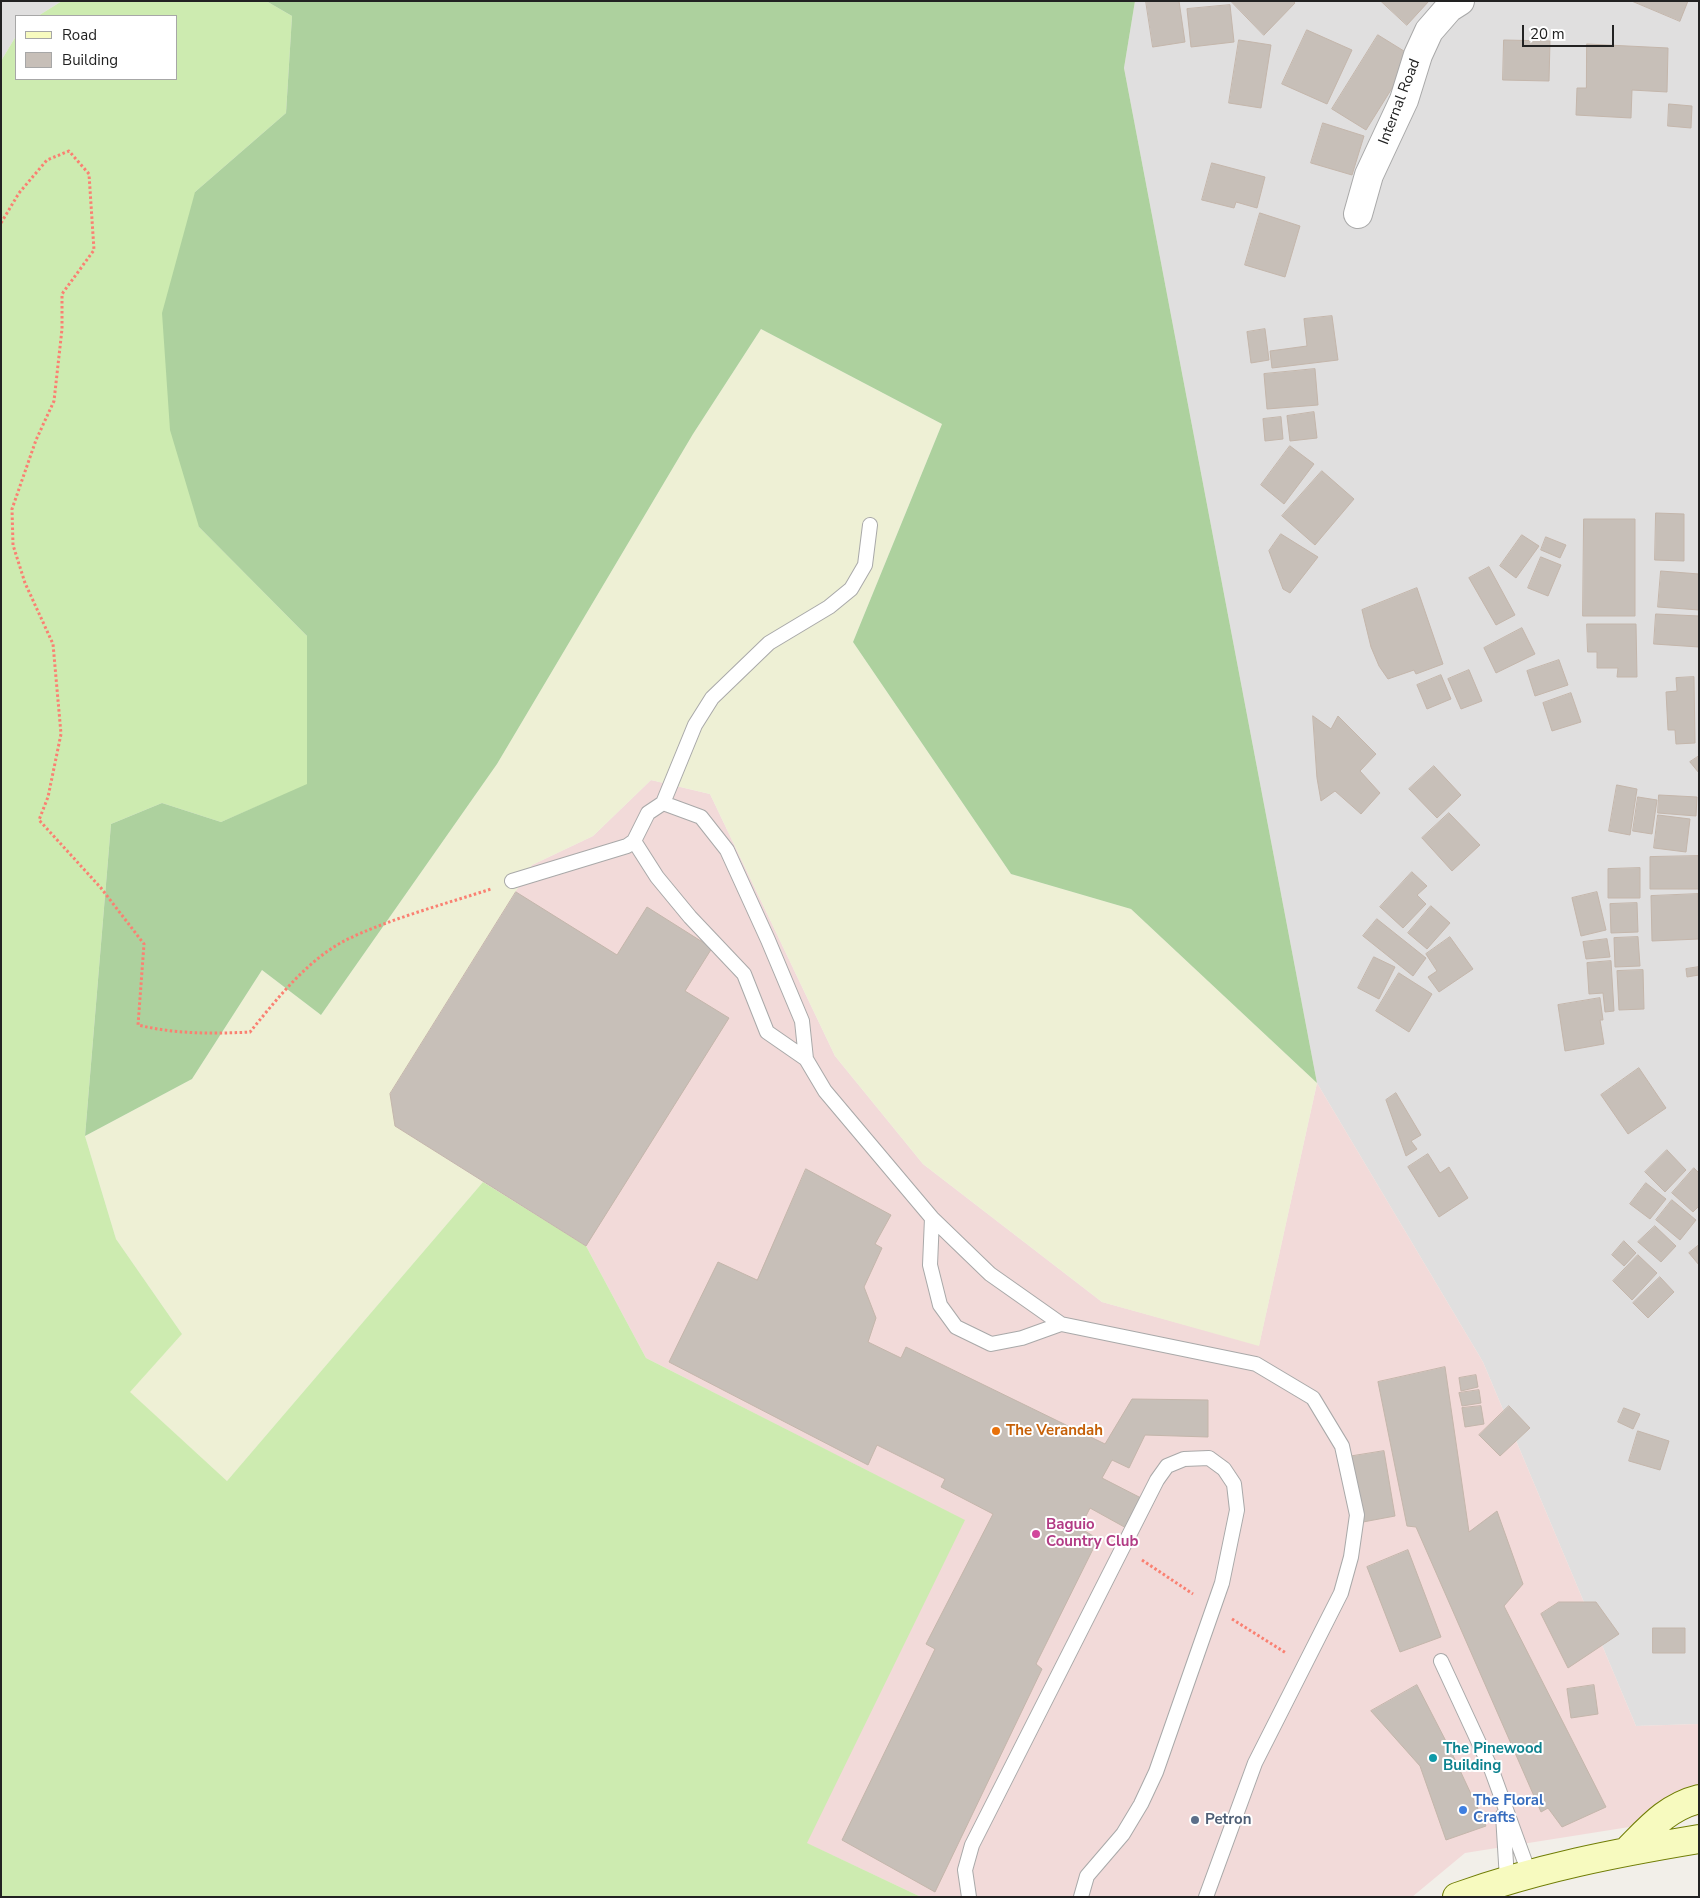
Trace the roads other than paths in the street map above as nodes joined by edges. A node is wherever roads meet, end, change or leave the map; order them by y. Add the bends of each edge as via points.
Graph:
1 (1460, 1) edge
2 (1358, 214) dead end
3 (870, 524) dead end
4 (663, 802) junction
5 (634, 841) junction
6 (512, 881) road end
7 (806, 1058) junction
8 (932, 1218) junction
9 (1061, 1324) junction
10 (1441, 1661) dead end
11 (1699, 1800) edge
12 (1502, 1801) junction
13 (1699, 1839) edge
14 (1627, 1851) junction
15 (1518, 1876) junction
16 (968, 1897) edge
17 (1081, 1897) edge
18 (1206, 1897) edge
19 (1457, 1897) edge

1 - 2 street, Internal Road via 1449,8 1429,31 1404,100 1369,175
3 - 4 lane via 865,565 850,588 829,608 769,644 712,698 695,725
4 - 5 lane via 648,813
4 - 7 lane via 701,817 727,850 802,1022
5 - 6 lane via 627,846
5 - 7 lane via 657,877 744,974 767,1032
7 - 8 lane via 825,1091
8 - 9 lane via 990,1274
8 - 9 lane via 930,1265 940,1305 956,1327 991,1344 1022,1338
9 - 18 lane via 1256,1364 1312,1398 1342,1446 1357,1515 1351,1557 1340,1593 1254,1763
10 - 12 lane via 1492,1771
11 - 14 main road via 1662,1816
12 - 15 lane
12 - 15 lane
13 - 14 main road
14 - 15 main road
15 - 19 main road
16 - 17 lane via 965,1870 972,1845 1158,1480 1167,1466 1184,1459 1209,1458 1224,1469 1234,1484 1237,1510 1222,1583 1156,1772 1123,1834 1087,1876

